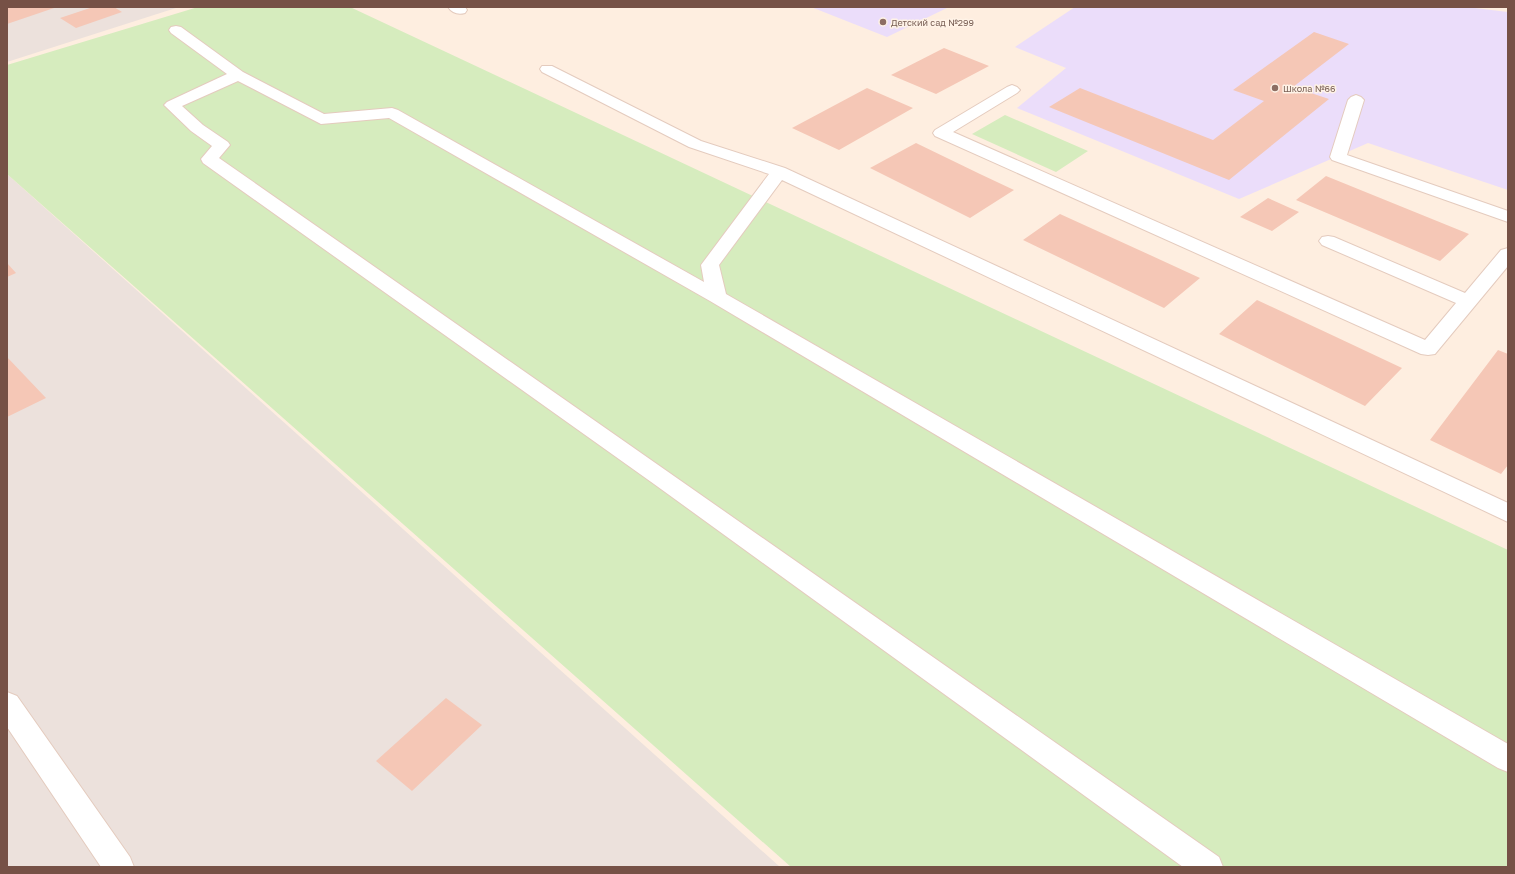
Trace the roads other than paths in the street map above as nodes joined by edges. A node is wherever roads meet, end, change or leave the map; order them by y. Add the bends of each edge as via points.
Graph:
1 (176, 30) dead end
2 (547, 69) dead end
3 (238, 75) junction
4 (1012, 90) dead end
5 (1356, 100) dead end
6 (779, 172) junction
7 (1508, 217) edge
8 (1328, 241) dead end
9 (1508, 254) edge
10 (717, 297) junction
11 (1468, 302) junction
12 (1508, 513) edge
13 (7, 704) edge
14 (1508, 759) edge
15 (118, 867) edge
16 (1208, 867) edge

1 - 3 lane
2 - 6 lane via 695,144
3 - 10 lane via 321,119 392,113
3 - 16 lane via 172,105 197,128 222,145 209,159
4 - 11 lane via 941,133 1428,349
5 - 7 lane via 1338,157
6 - 10 lane via 710,265
6 - 12 lane
8 - 11 lane
9 - 11 lane
10 - 14 lane
13 - 15 lane

